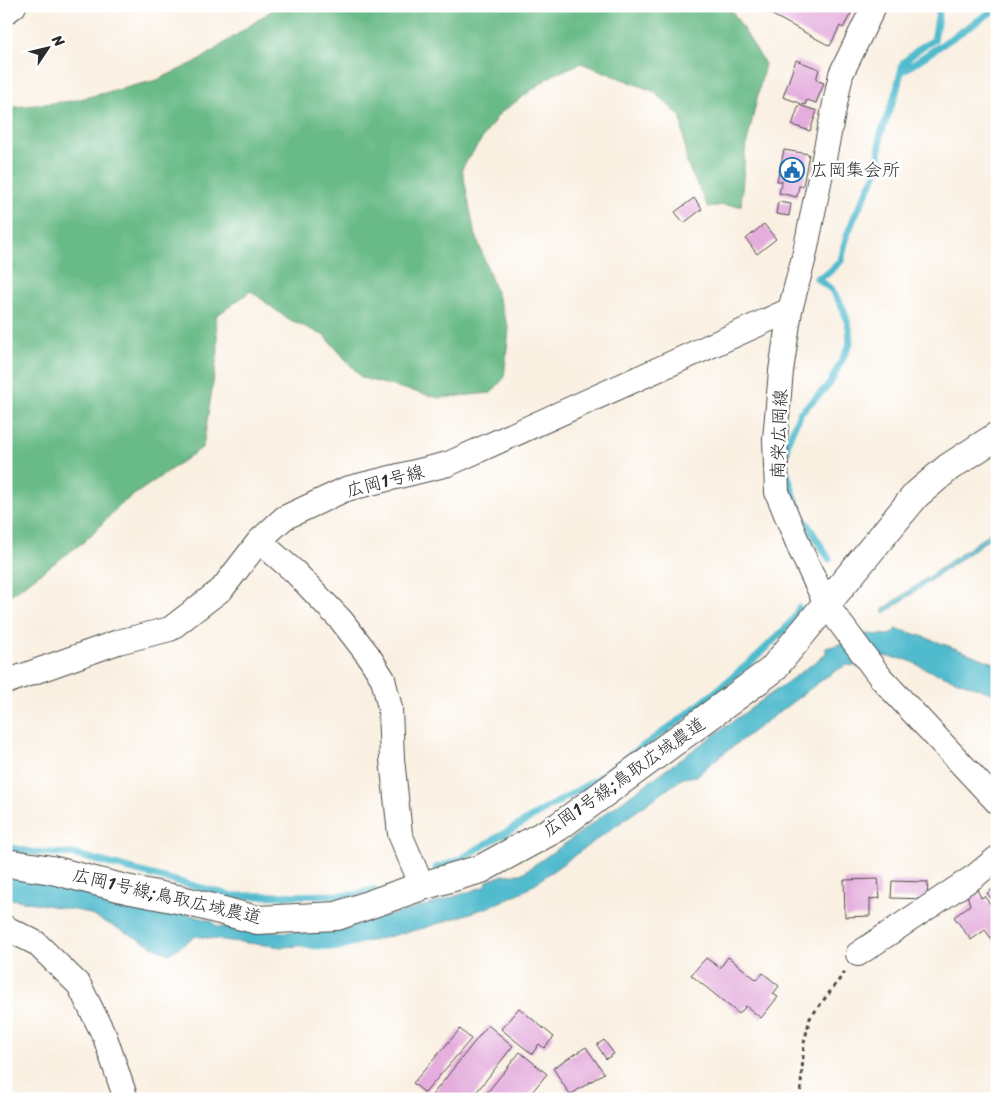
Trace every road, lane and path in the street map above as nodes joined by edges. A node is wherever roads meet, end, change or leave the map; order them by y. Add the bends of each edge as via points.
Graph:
1 (14, 6) edge
2 (874, 6) edge
3 (6, 12) edge
4 (790, 310) junction
5 (997, 436) edge
6 (259, 540) junction
7 (826, 604) junction
8 (6, 682) edge
9 (997, 802) edge
10 (997, 858) edge
11 (6, 863) edge
12 (422, 886) junction
13 (6, 928) edge
14 (858, 954) joint
15 (126, 1099) edge
16 (800, 1099) edge

1 - 3 street
2 - 4 street, 南栄広岡線 via 841,74
4 - 6 street, 広岡1号線 via 448,464 346,489 284,518
4 - 7 street, 南栄広岡線 via 774,439 777,492
5 - 7 street, 広岡1号線;鳥取広域農道 via 949,467 916,496
6 - 8 street, 広岡1号線 via 222,590 170,629 118,642
6 - 12 street via 341,620 383,679 390,708 400,834
7 - 9 street, 南栄広岡線 via 881,678
7 - 12 street, 広岡1号線;鳥取広域農道 via 772,670 558,827 480,869
10 - 14 street
11 - 12 street, 広岡1号線;鳥取広域農道 via 52,870 257,920 337,916
13 - 15 street via 36,942 79,985 105,1037
14 - 16 path via 810,1018 804,1043

